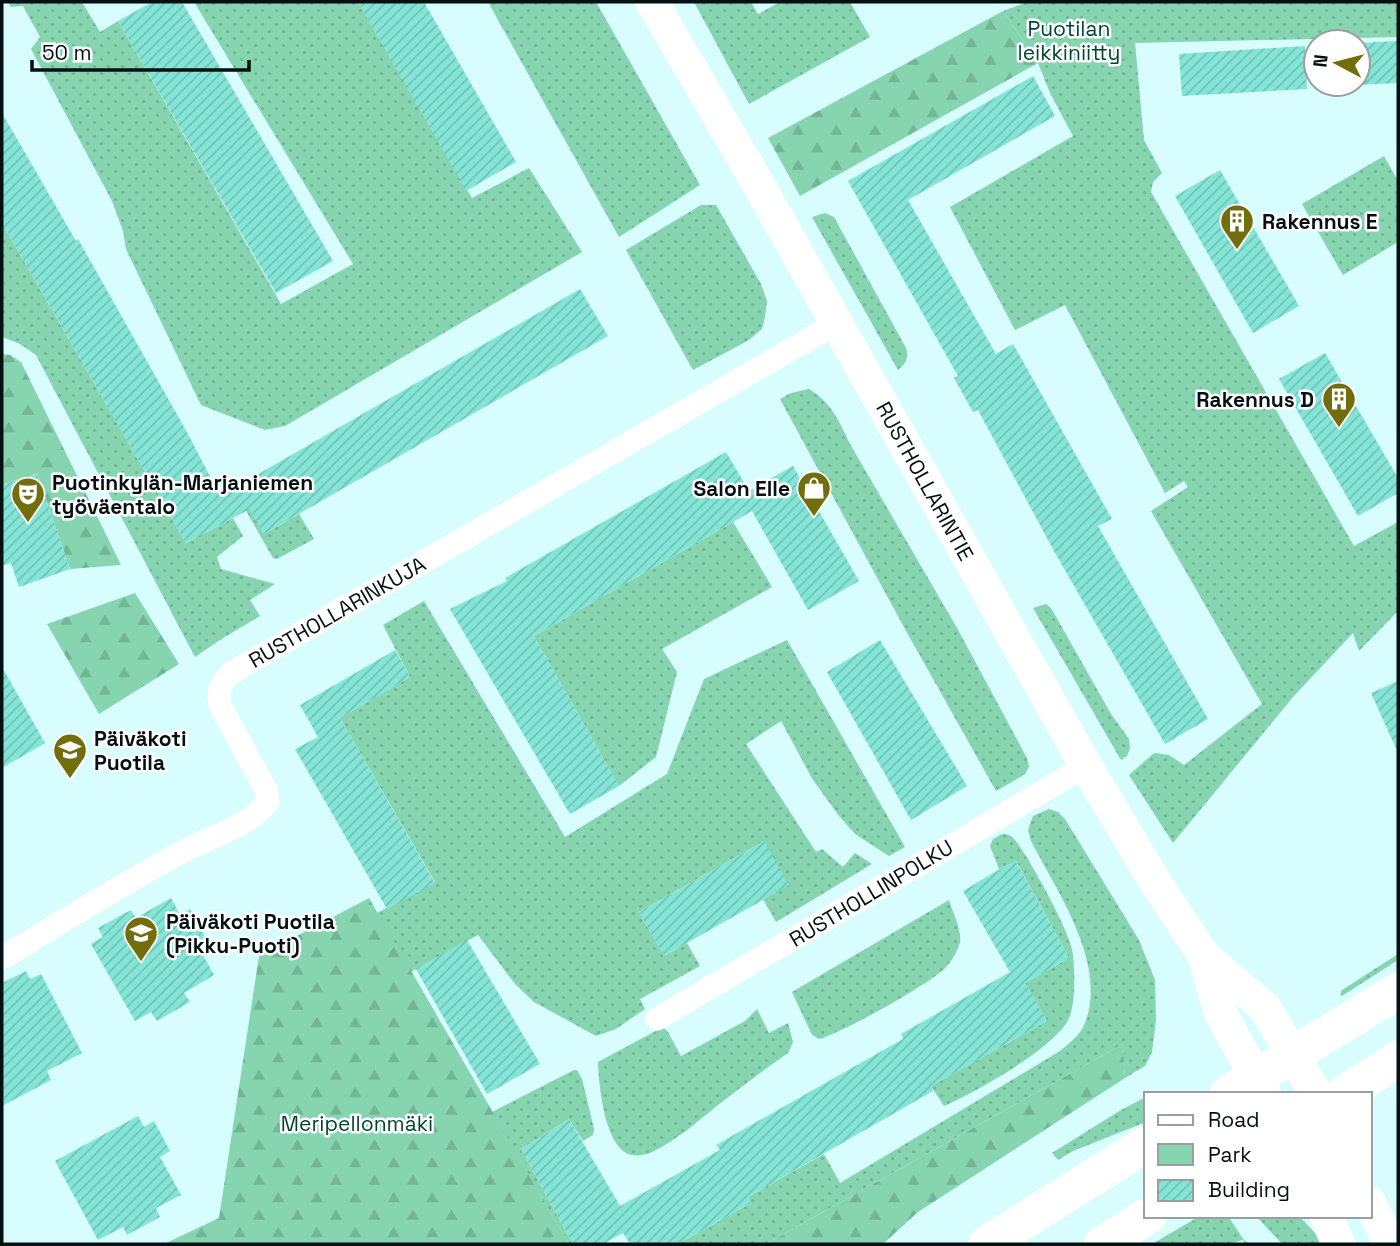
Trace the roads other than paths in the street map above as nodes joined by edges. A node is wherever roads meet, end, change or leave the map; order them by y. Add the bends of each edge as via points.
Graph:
1 (652, 2) edge
2 (837, 323) junction
3 (1086, 766) junction
4 (1204, 956) junction
5 (2, 958) edge
6 (1398, 991) edge
7 (657, 1019) dead end
8 (1292, 1055) junction
9 (1398, 1059) edge
10 (1250, 1088) edge
11 (1315, 1092) edge
12 (1347, 1092) edge
13 (1144, 1145) edge
14 (1372, 1207) edge
15 (1145, 1218) edge
16 (1327, 1218) edge
17 (987, 1244) edge
18 (1103, 1244) edge
19 (1339, 1244) edge
20 (1390, 1244) edge

1 - 2 main road, RUSTHOLLARINTIE
2 - 3 main road, RUSTHOLLARINTIE
2 - 5 street, RUSTHOLLARINKUJA via 230,673 220,685 218,698 265,790 268,802 261,811
3 - 4 main road, RUSTHOLLARINTIE
3 - 7 street, RUSTHOLLINPOLKU
4 - 8 main road, RUSTHOLLARINTIE via 1265,1008
4 - 10 main road, RUSTHOLLARINTIE
6 - 8 main road
8 - 10 main road
8 - 11 main road, RUSTHOLLARINTIE
9 - 12 main road
13 - 17 main road
14 - 20 main road
15 - 18 main road
16 - 19 main road

